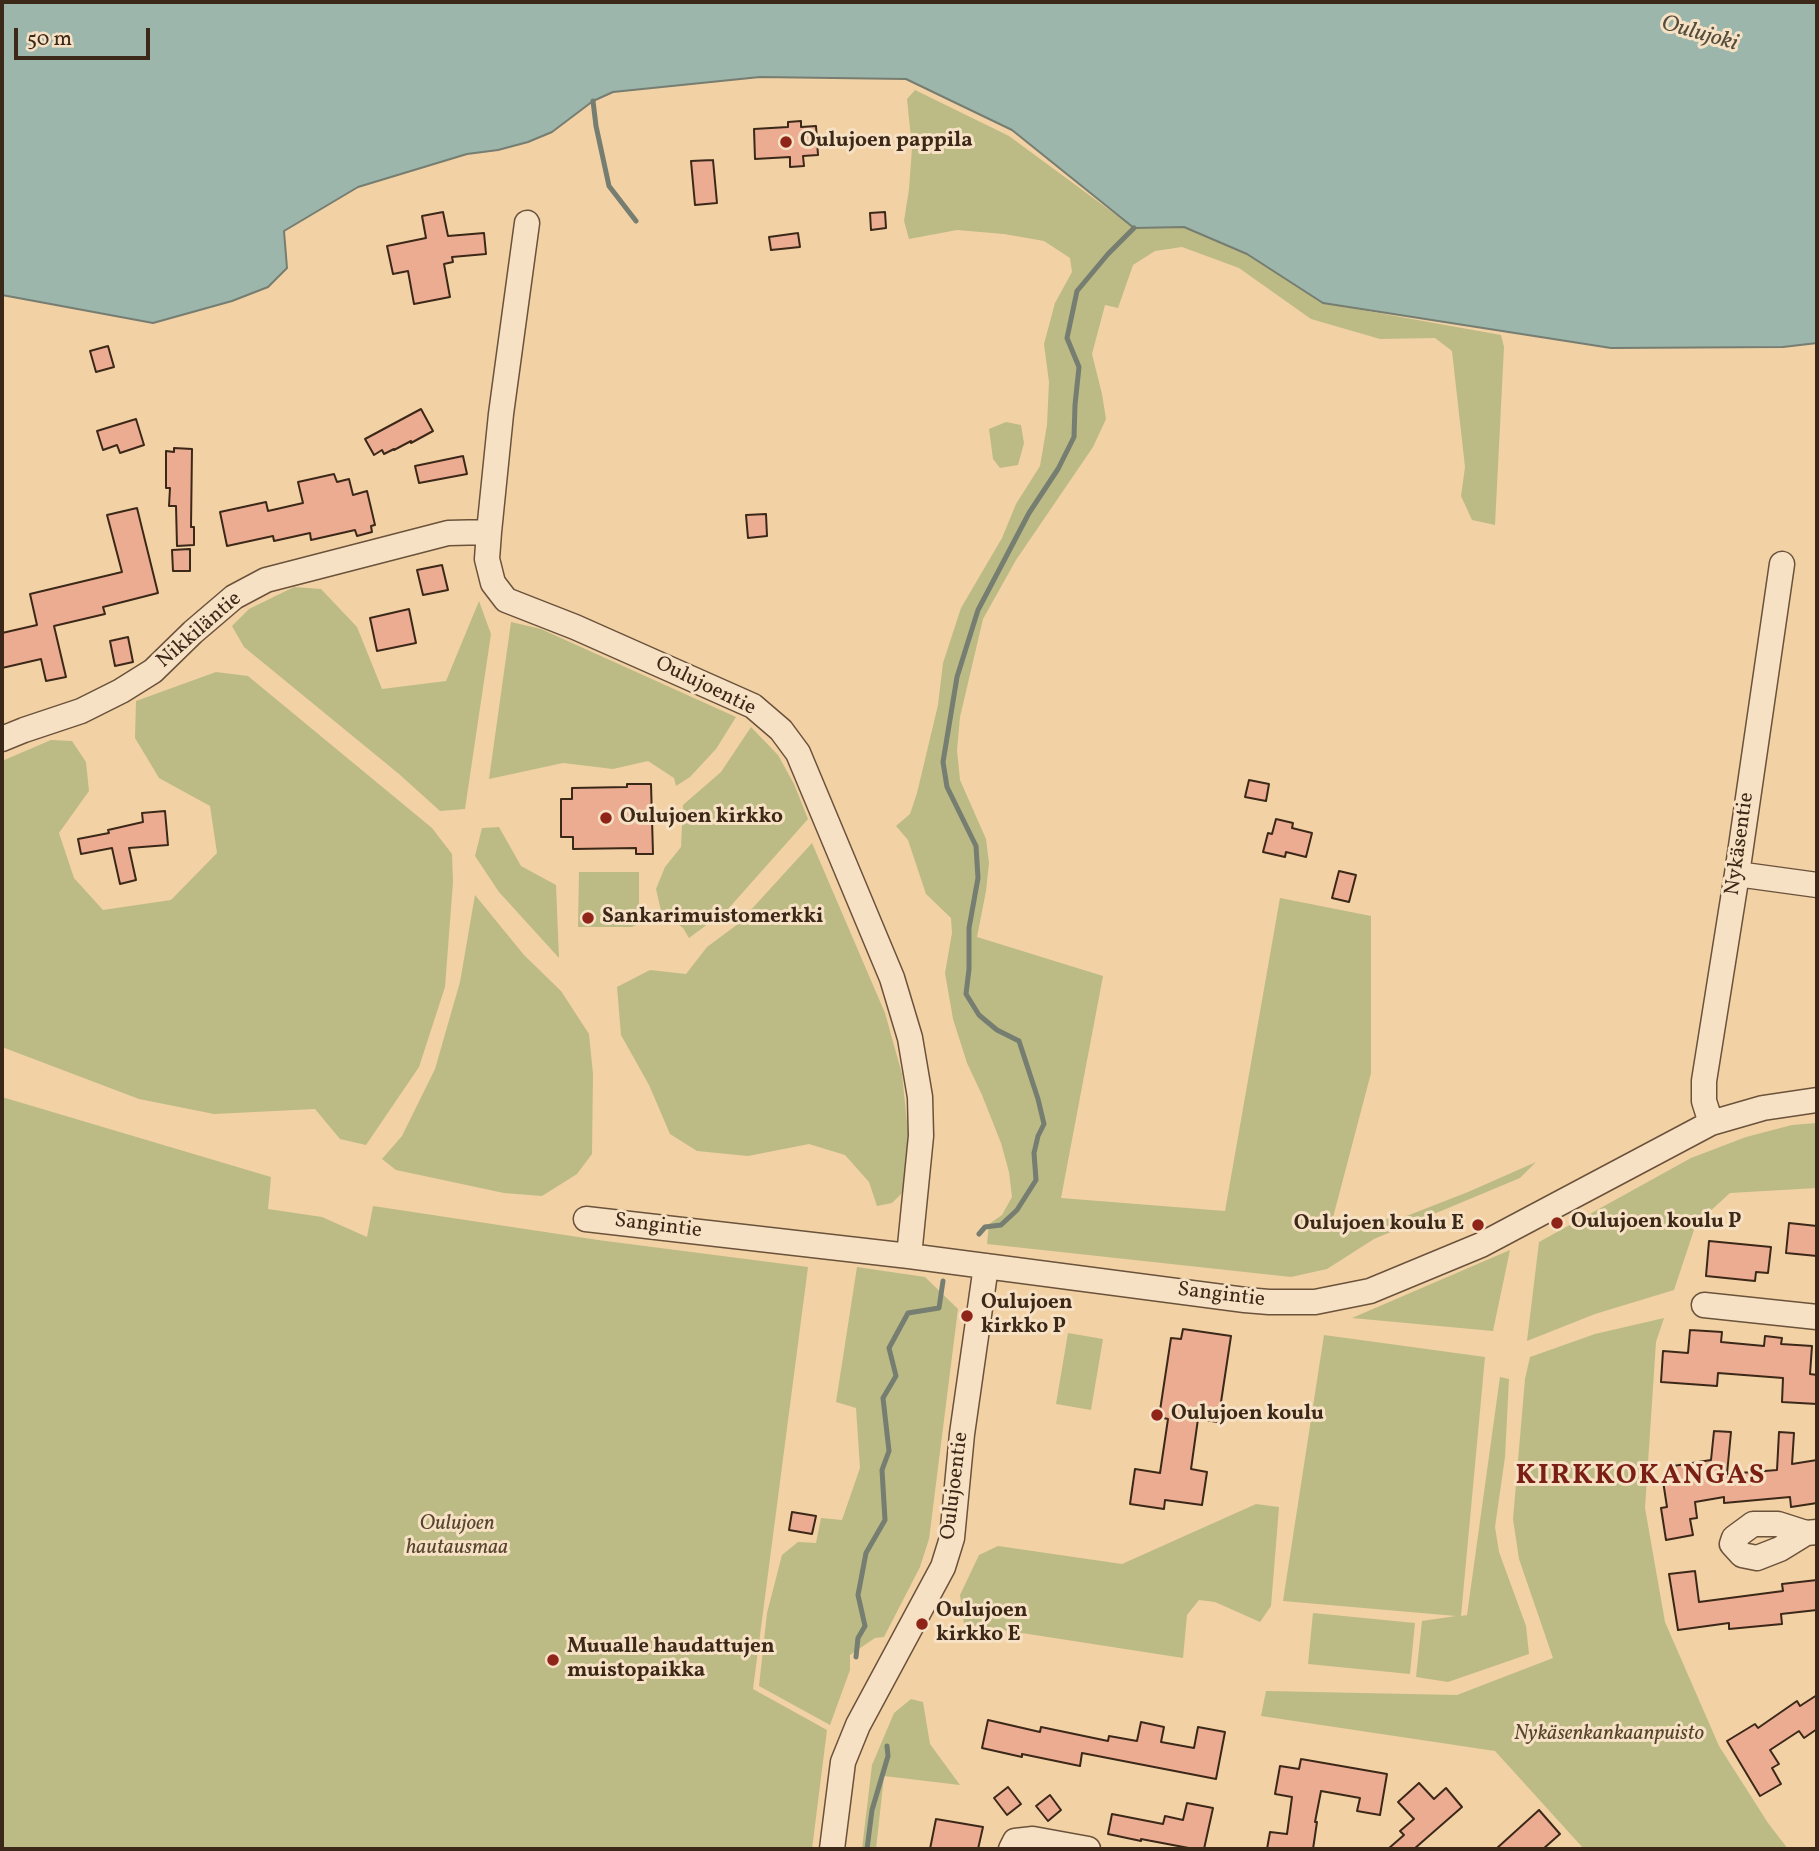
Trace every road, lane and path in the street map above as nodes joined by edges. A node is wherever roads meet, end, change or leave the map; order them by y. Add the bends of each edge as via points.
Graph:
1 (527, 223) dead end
2 (489, 532) junction
3 (1782, 564) dead end
4 (2, 739) edge
5 (1737, 874) junction
6 (1817, 885) edge
7 (1817, 1100) edge
8 (1711, 1123) junction
9 (586, 1219) dead end
10 (909, 1256) junction
11 (986, 1266) junction
12 (1704, 1306) dead end
13 (1817, 1317) edge
14 (832, 1849) edge
15 (1011, 1849) edge
16 (1088, 1849) edge

1 - 2 street, Oulujoentie
2 - 4 street, Nikkiläntie via 448,533 266,580 234,597 153,671 121,691 81,711
2 - 10 street, Oulujoentie via 487,559 493,583 506,600 753,706 798,752 892,978 910,1038 921,1136
3 - 5 street, Nykäsentie
5 - 6 street
5 - 8 street, Nykäsentie via 1704,1081
7 - 8 street, Sangintie via 1763,1108
8 - 11 street, Sangintie via 1481,1245 1370,1291 1315,1302 1269,1302
9 - 10 street, Sangintie
10 - 11 street, Sangintie
11 - 14 street, Oulujoentie via 952,1538 943,1567 858,1725 843,1762
12 - 13 street
15 - 16 street via 1015,1841 1032,1839

